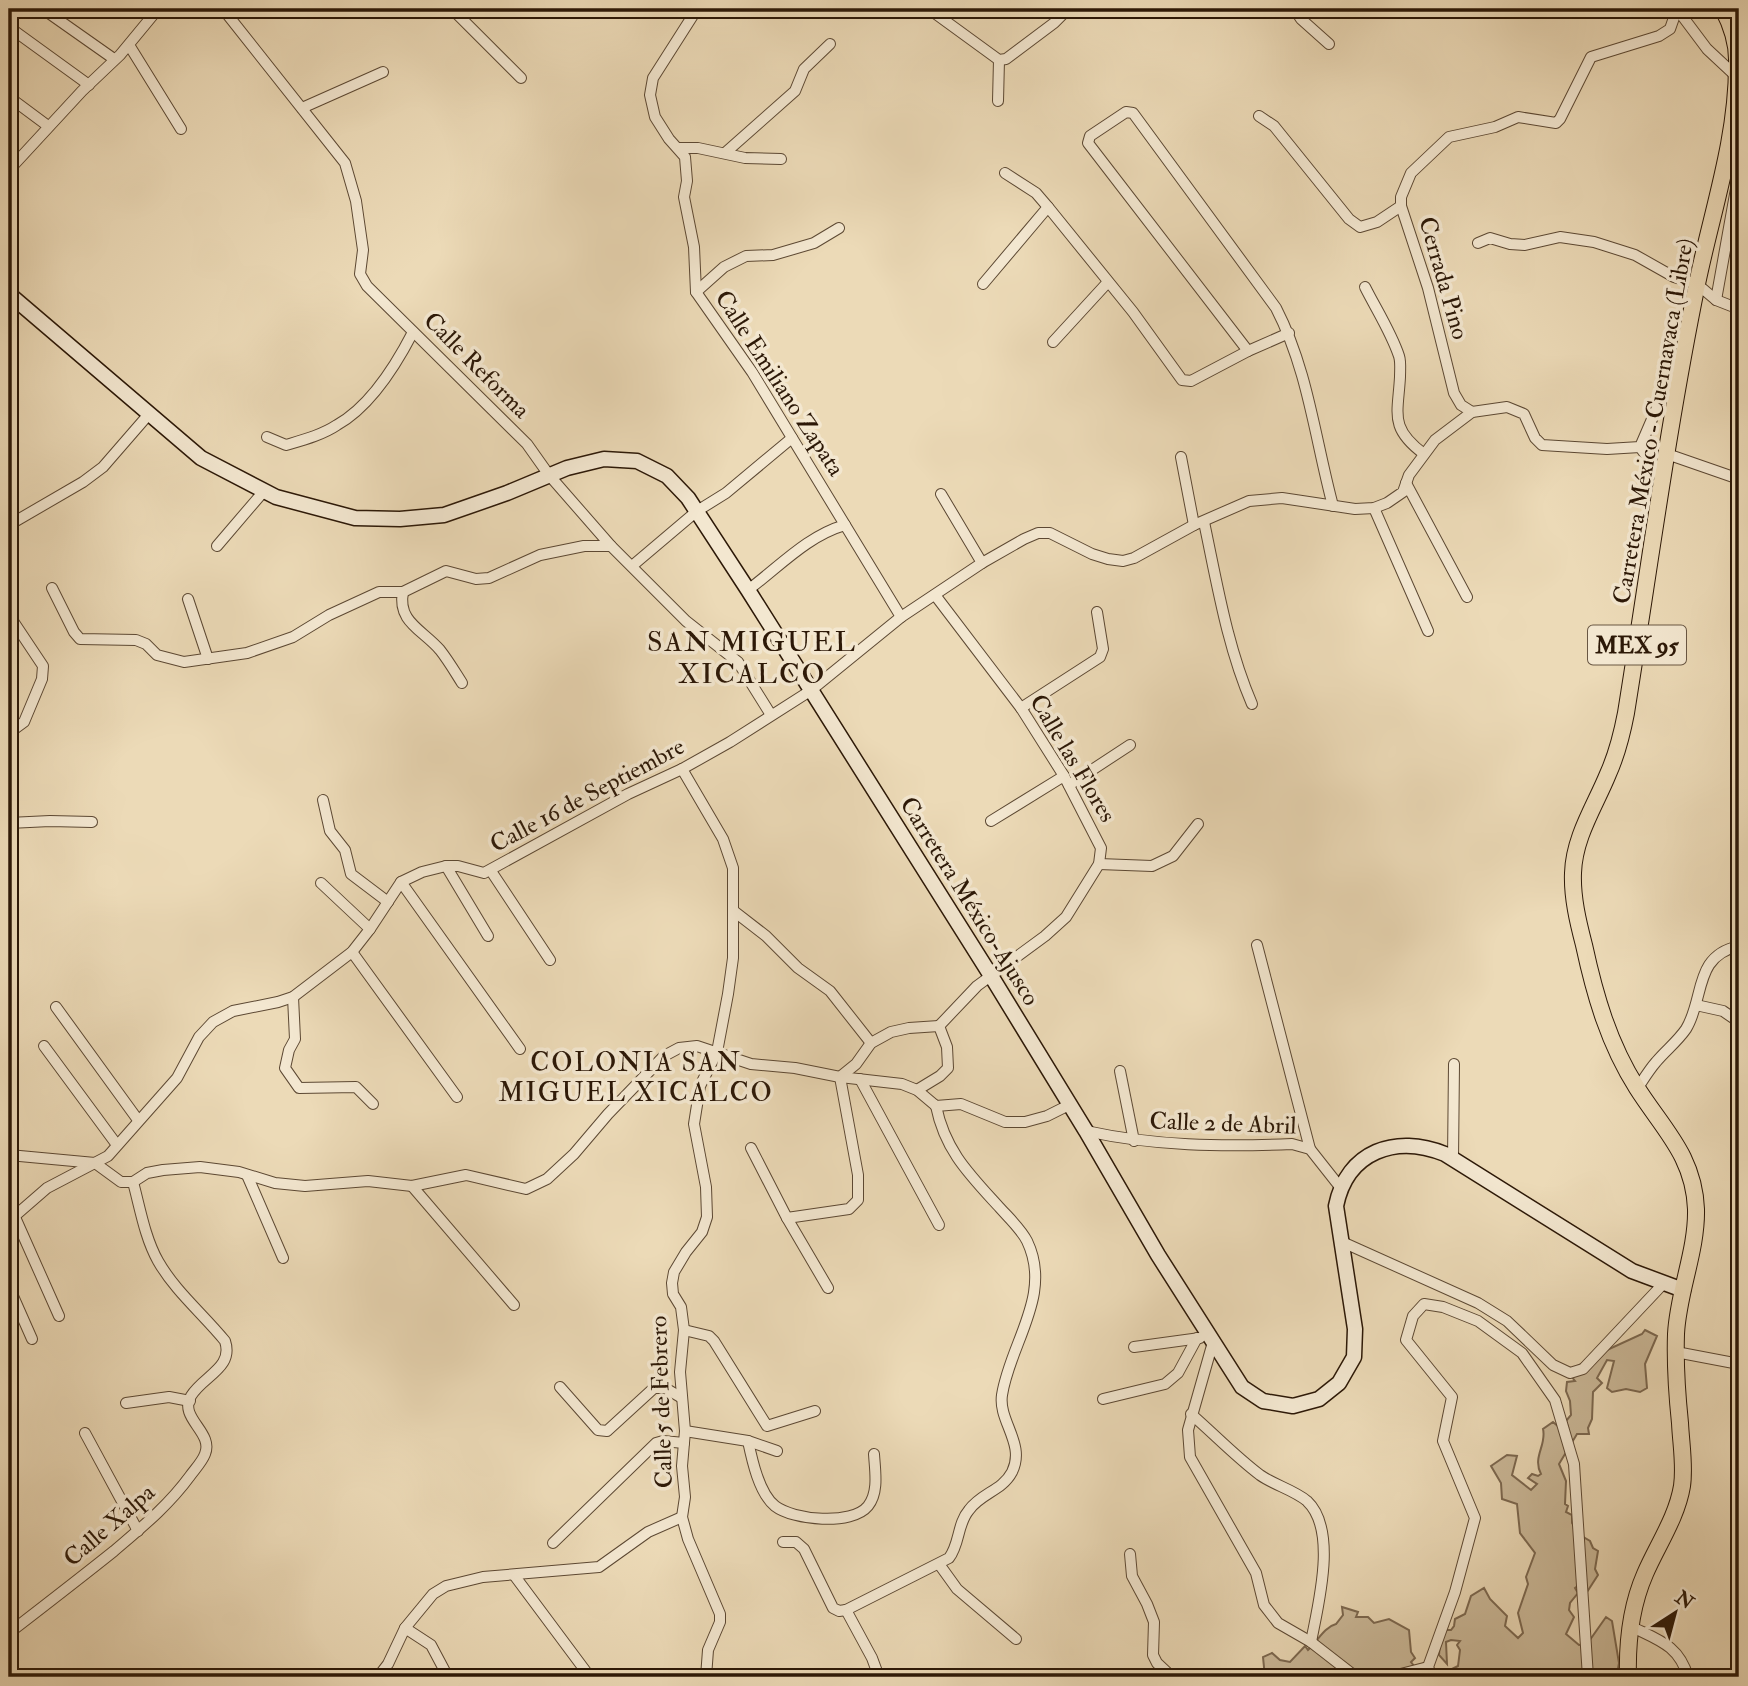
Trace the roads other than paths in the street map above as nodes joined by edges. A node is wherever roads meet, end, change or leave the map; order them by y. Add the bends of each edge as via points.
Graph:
1 (43, 9) edge
2 (158, 9) edge
3 (223, 9) edge
4 (452, 9) edge
5 (697, 9) edge
6 (929, 9) edge
7 (1068, 9) edge
8 (1299, 9) edge
9 (1677, 9) edge
10 (1723, 9) edge
11 (9, 27) edge
12 (830, 44) dead end
13 (1329, 44) dead end
14 (129, 45) junction
15 (114, 60) junction
16 (999, 60) junction
17 (383, 72) dead end
18 (1737, 77) junction
19 (520, 78) dead end
20 (89, 85) junction
21 (9, 97) edge
22 (998, 101) dead end
23 (302, 108) junction
24 (1259, 116) dead end
25 (48, 126) junction
26 (181, 129) dead end
27 (678, 148) junction
28 (725, 152) junction
29 (781, 159) dead end
30 (9, 170) edge
31 (1739, 172) edge
32 (1005, 173) dead end
33 (1401, 206) junction
34 (1048, 207) junction
35 (839, 228) dead end
36 (1478, 243) dead end
37 (1108, 282) junction
38 (983, 284) dead end
39 (1697, 284) junction
40 (1365, 287) dead end
41 (696, 292) junction
42 (9, 294) edge
43 (1716, 300) junction
44 (1739, 309) edge
45 (414, 332) junction
46 (1289, 333) junction
47 (1053, 342) dead end
48 (1248, 351) junction
49 (1680, 377) junction
50 (1472, 412) junction
51 (149, 414) junction
52 (267, 438) dead end
53 (792, 438) junction
54 (1640, 447) junction
55 (1424, 454) junction
56 (1667, 454) junction
57 (1181, 457) dead end
58 (549, 475) junction
59 (1739, 479) edge
60 (1663, 480) junction
61 (1406, 483) junction
62 (264, 491) junction
63 (941, 494) dead end
64 (1333, 506) junction
65 (1374, 508) junction
66 (697, 511) junction
67 (1199, 524) junction
68 (9, 525) edge
69 (845, 525) junction
70 (217, 546) dead end
71 (611, 546) junction
72 (982, 563) junction
73 (632, 566) junction
74 (52, 587) dead end
75 (748, 590) junction
76 (403, 592) junction
77 (935, 595) junction
78 (1467, 597) dead end
79 (188, 599) dead end
80 (1097, 612) dead end
81 (9, 615) edge
82 (901, 617) junction
83 (1428, 631) dead end
84 (208, 659) junction
85 (462, 683) dead end
86 (810, 691) junction
87 (1252, 704) dead end
88 (1021, 708) junction
89 (771, 715) junction
90 (9, 733) edge
91 (1130, 745) dead end
92 (682, 769) junction
93 (1067, 780) junction
94 (323, 800) dead end
95 (991, 821) dead end
96 (92, 822) dead end
97 (9, 823) edge
98 (1198, 824) dead end
99 (1099, 864) junction
100 (446, 866) junction
101 (491, 871) junction
102 (401, 882) junction
103 (321, 883) dead end
104 (388, 902) junction
105 (735, 912) junction
106 (370, 929) junction
107 (488, 936) dead end
108 (1257, 945) dead end
109 (1739, 946) edge
110 (352, 952) junction
111 (550, 960) dead end
112 (991, 976) junction
113 (293, 997) junction
114 (1696, 1005) junction
115 (55, 1007) dead end
116 (1739, 1022) edge
117 (939, 1026) junction
118 (871, 1043) junction
119 (44, 1046) dead end
120 (520, 1049) dead end
121 (718, 1052) junction
122 (1454, 1064) dead end
123 (1120, 1072) dead end
124 (840, 1077) junction
125 (860, 1079) junction
126 (1637, 1089) junction
127 (917, 1090) junction
128 (457, 1097) dead end
129 (373, 1104) dead end
130 (1069, 1105) junction
131 (936, 1106) junction
132 (138, 1121) junction
133 (1086, 1131) junction
134 (1134, 1141) junction
135 (117, 1145) junction
136 (751, 1148) dead end
137 (1310, 1149) junction
138 (9, 1155) edge
139 (1453, 1159) junction
140 (95, 1163) junction
141 (247, 1175) junction
142 (133, 1182) junction
143 (412, 1186) junction
144 (1340, 1187) junction
145 (11, 1218) edge
146 (788, 1218) junction
147 (939, 1225) dead end
148 (1340, 1241) junction
149 (283, 1258) dead end
150 (1664, 1283) junction
151 (9, 1287) edge
152 (828, 1288) dead end
153 (1684, 1290) junction
154 (514, 1305) dead end
155 (59, 1316) dead end
156 (684, 1330) junction
157 (32, 1339) dead end
158 (1207, 1339) junction
159 (1134, 1347) dead end
160 (1676, 1352) junction
161 (1739, 1364) edge
162 (560, 1387) dead end
163 (682, 1398) junction
164 (1104, 1399) dead end
165 (190, 1401) junction
166 (126, 1402) dead end
167 (815, 1411) dead end
168 (1191, 1414) junction
169 (685, 1431) junction
170 (85, 1433) dead end
171 (748, 1441) junction
172 (684, 1443) junction
173 (777, 1451) dead end
174 (874, 1454) dead end
175 (682, 1517) junction
176 (138, 1531) junction
177 (783, 1542) dead end
178 (553, 1543) dead end
179 (1130, 1554) dead end
180 (939, 1564) junction
181 (514, 1575) junction
182 (846, 1610) junction
183 (1630, 1626) junction
184 (405, 1628) junction
185 (9, 1633) edge
186 (1016, 1639) dead end
187 (1311, 1642) junction
188 (1430, 1672) edge
189 (378, 1677) edge
190 (448, 1677) edge
191 (590, 1677) edge
192 (705, 1677) edge
193 (879, 1677) edge
194 (1171, 1677) edge
195 (1356, 1677) edge
196 (1389, 1677) edge
197 (1588, 1677) edge
198 (1628, 1677) edge
199 (1688, 1677) edge

1 - 15 street
2 - 14 street
3 - 23 street, Calle Reforma
4 - 19 street
5 - 27 street, Calle Emiliano Zapata via 653,78 650,95 655,117
6 - 16 street
7 - 16 street
8 - 13 street via 1301,19
9 - 18 street via 1707,49
9 - 33 street, Cerrada Pino via 1670,29 1660,36 1588,60 1560,120 1518,117 1449,137 1411,173
10 - 18 main road, Carretera México - Cuernavaca (Libre) / MEX 95 via 1735,44
11 - 20 street
12 - 28 street via 804,69 795,91
14 - 15 street
14 - 26 street
15 - 20 street
16 - 22 street
17 - 23 street
18 - 39 main road, Carretera México - Cuernavaca (Libre) / MEX 95 via 1721,185
20 - 25 street
21 - 25 street
23 - 45 street, Calle Reforma via 345,163 363,250 360,274
24 - 33 street via 1274,126 1360,227
25 - 30 street
27 - 28 street
27 - 41 street, Calle Emiliano Zapata via 687,181 684,197 694,247
28 - 29 street via 744,158
31 - 43 street
32 - 34 street
33 - 50 street, Cerrada Pino via 1428,288 1454,393
34 - 37 street
34 - 38 street
35 - 41 street via 814,243 773,255 746,256 724,267
36 - 39 street via 1490,238 1525,245 1560,237 1594,242
37 - 47 street
37 - 48 street via 1182,380 1191,381
39 - 43 street
39 - 49 main road, Carretera México - Cuernavaca (Libre) / MEX 95
40 - 55 street via 1400,358 1397,420 1413,446
41 - 53 street, Calle Emiliano Zapata
42 - 51 main road, Carretera México-Ajusco
43 - 44 street
45 - 52 street via 374,391 338,425 286,445
45 - 58 street, Calle Reforma via 527,444
46 - 48 street
46 - 48 street via 1276,308 1133,113 1126,112 1090,136 1088,143
46 - 64 street via 1313,412
49 - 54 street via 1662,396
49 - 56 main road, Carretera México - Cuernavaca (Libre) / MEX 95
50 - 54 street via 1507,407 1524,414 1542,445
50 - 55 street
51 - 62 main road, Carretera México-Ajusco via 201,458
51 - 68 street via 103,467
53 - 66 street
53 - 69 street, Calle Emiliano Zapata
54 - 60 street
55 - 61 street
56 - 59 street
56 - 60 main road, Carretera México - Cuernavaca (Libre) / MEX 95
57 - 67 street
58 - 62 main road, Carretera México-Ajusco via 444,515 400,519 355,518
58 - 66 main road, Carretera México-Ajusco via 604,459 637,461 667,476
58 - 71 street, Calle Reforma
60 - 126 main road, Carretera México - Cuernavaca (Libre) / MEX 95 via 1619,748 1584,825 1573,871 1579,925 1604,1021
61 - 65 street via 1402,492
61 - 78 street
62 - 70 street
63 - 72 street
64 - 65 street, Calle 16 de Septiembre
64 - 67 street, Calle 16 de Septiembre via 1263,498
65 - 83 street
66 - 73 street
66 - 75 main road, Carretera México-Ajusco
67 - 72 street, Calle 16 de Septiembre via 1123,561 1091,554 1050,533 1038,533
67 - 87 street
69 - 75 street via 829,529 785,558
69 - 82 street, Calle Emiliano Zapata
71 - 73 street, Calle Reforma
71 - 76 street via 540,555 489,578 446,571
72 - 77 street, Calle 16 de Septiembre
73 - 89 street, Calle Reforma via 686,621 738,662
74 - 84 street via 80,639 136,640 166,659
75 - 86 main road, Carretera México-Ajusco
76 - 84 street via 379,592 292,637 247,653
76 - 85 street via 403,613 440,650
77 - 82 street, Calle 16 de Septiembre
77 - 88 street, Calle las Flores
79 - 84 street
80 - 88 street via 1103,649 1100,657
81 - 90 street via 43,666 24,722
82 - 86 street, Calle 16 de Septiembre
86 - 89 street, Calle 16 de Septiembre
86 - 112 main road, Carretera México-Ajusco
88 - 93 street, Calle las Flores
89 - 92 street, Calle 16 de Septiembre
91 - 93 street
92 - 101 street, Calle 16 de Septiembre via 628,793
92 - 105 street, Calle 5 de Febrero via 723,839 733,868
93 - 95 street
93 - 99 street, Calle las Flores via 1101,848
94 - 104 street via 330,831 346,853 351,874
96 - 97 street
98 - 99 street via 1172,856 1152,866
99 - 112 street, Calle las Flores via 1066,917
100 - 101 street, Calle 16 de Septiembre
100 - 102 street, Calle 16 de Septiembre
100 - 107 street
101 - 111 street
102 - 104 street
102 - 120 street
103 - 106 street
104 - 106 street
105 - 118 street via 830,990
105 - 121 street, Calle 5 de Febrero via 733,958
106 - 110 street
108 - 137 street
109 - 114 street via 1714,958 1700,983
110 - 113 street
110 - 128 street
112 - 117 street, Calle las Flores via 965,996
112 - 130 main road, Carretera México-Ajusco
113 - 129 street via 295,1038 285,1068 299,1088 356,1087
113 - 132 street via 233,1011 213,1022 177,1077
114 - 116 street via 1724,1011
114 - 126 street via 1678,1041 1655,1062
115 - 132 street
117 - 118 street via 900,1030
117 - 127 street via 947,1046 948,1068
118 - 124 street
119 - 135 street
121 - 124 street via 751,1064
121 - 143 street via 697,1046 664,1056 574,1154 547,1179 526,1189 466,1175
121 - 156 street, Calle 5 de Febrero via 700,1086 694,1124 707,1217 671,1283
122 - 139 street
123 - 134 street
124 - 125 street
124 - 146 street via 858,1175 858,1200 849,1209
125 - 127 street
125 - 147 street
126 - 153 main road, Carretera México - Cuernavaca (Libre) / MEX 95 via 1675,1141 1692,1176 1696,1213
127 - 131 street
130 - 131 street via 1025,1122 1005,1122 961,1104
130 - 133 main road, Carretera México-Ajusco
131 - 180 street via 951,1151 1027,1241 1035,1267 1030,1314 1002,1396 1002,1411 1016,1454 1013,1470 1000,1487 980,1497 968,1511 954,1551
132 - 135 street
133 - 134 street, Calle 2 de Abril
133 - 158 main road, Carretera México-Ajusco
134 - 137 street, Calle 2 de Abril via 1293,1144
135 - 140 street
136 - 146 street
137 - 144 street, Calle 2 de Abril
138 - 140 street
139 - 144 main road via 1416,1145 1380,1149 1358,1162
139 - 150 main road via 1621,1265
140 - 142 street via 121,1182
140 - 145 street via 47,1188
141 - 142 street via 200,1167 147,1173
141 - 143 street via 295,1185 368,1181
141 - 149 street
142 - 165 street via 157,1260 228,1350 223,1364
143 - 154 street
144 - 148 main road, Carretera México-Ajusco via 1336,1206
145 - 155 street
146 - 152 street
148 - 150 street via 1478,1303 1507,1321 1553,1365 1570,1373 1583,1369
148 - 158 main road, Carretera México-Ajusco via 1355,1329 1353,1357 1339,1383 1319,1399 1293,1406 1263,1401 1242,1387
150 - 153 main road
151 - 157 street
153 - 160 main road, Carretera México - Cuernavaca (Libre) / MEX 95
156 - 163 street, Calle 5 de Febrero
156 - 167 street via 714,1341 767,1426
158 - 159 street
158 - 164 street via 1164,1384
158 - 168 street
160 - 161 street
160 - 183 main road, Carretera México - Cuernavaca (Libre) / MEX 95 via 1682,1487 1640,1587
162 - 163 street via 598,1430 607,1431 654,1388 665,1388
163 - 169 street, Calle 5 de Febrero
165 - 166 street
165 - 176 street, Calle Xalpa via 188,1409 204,1436 205,1455 182,1487
168 - 187 street via 1190,1457 1256,1573 1264,1605 1278,1623
168 - 187 street via 1260,1475 1307,1502 1320,1520 1325,1542
169 - 171 street
169 - 172 street, Calle 5 de Febrero
170 - 176 street
171 - 173 street
171 - 174 street via 755,1472 768,1498 776,1507 815,1519 856,1516 868,1506 876,1489
172 - 175 street, Calle 5 de Febrero
172 - 178 street via 656,1443
175 - 181 street via 648,1532 599,1567
175 - 192 street, Calle 5 de Febrero via 720,1614
176 - 185 street, Calle Xalpa
177 - 182 street via 796,1542 804,1549 833,1608
179 - 194 street via 1132,1576 1154,1622 1153,1655
180 - 182 street
180 - 186 street via 957,1589
181 - 184 street via 446,1586 433,1594
181 - 191 street
182 - 193 street
183 - 198 main road, Carretera México - Cuernavaca (Libre) / MEX 95
183 - 199 street via 1669,1645 1684,1662
184 - 189 street
184 - 190 street via 431,1645
187 - 195 street
188 - 196 street
188 - 197 street via 1475,1518 1443,1441 1452,1397 1406,1339 1413,1316 1424,1304 1478,1321 1522,1353 1555,1400 1574,1464

